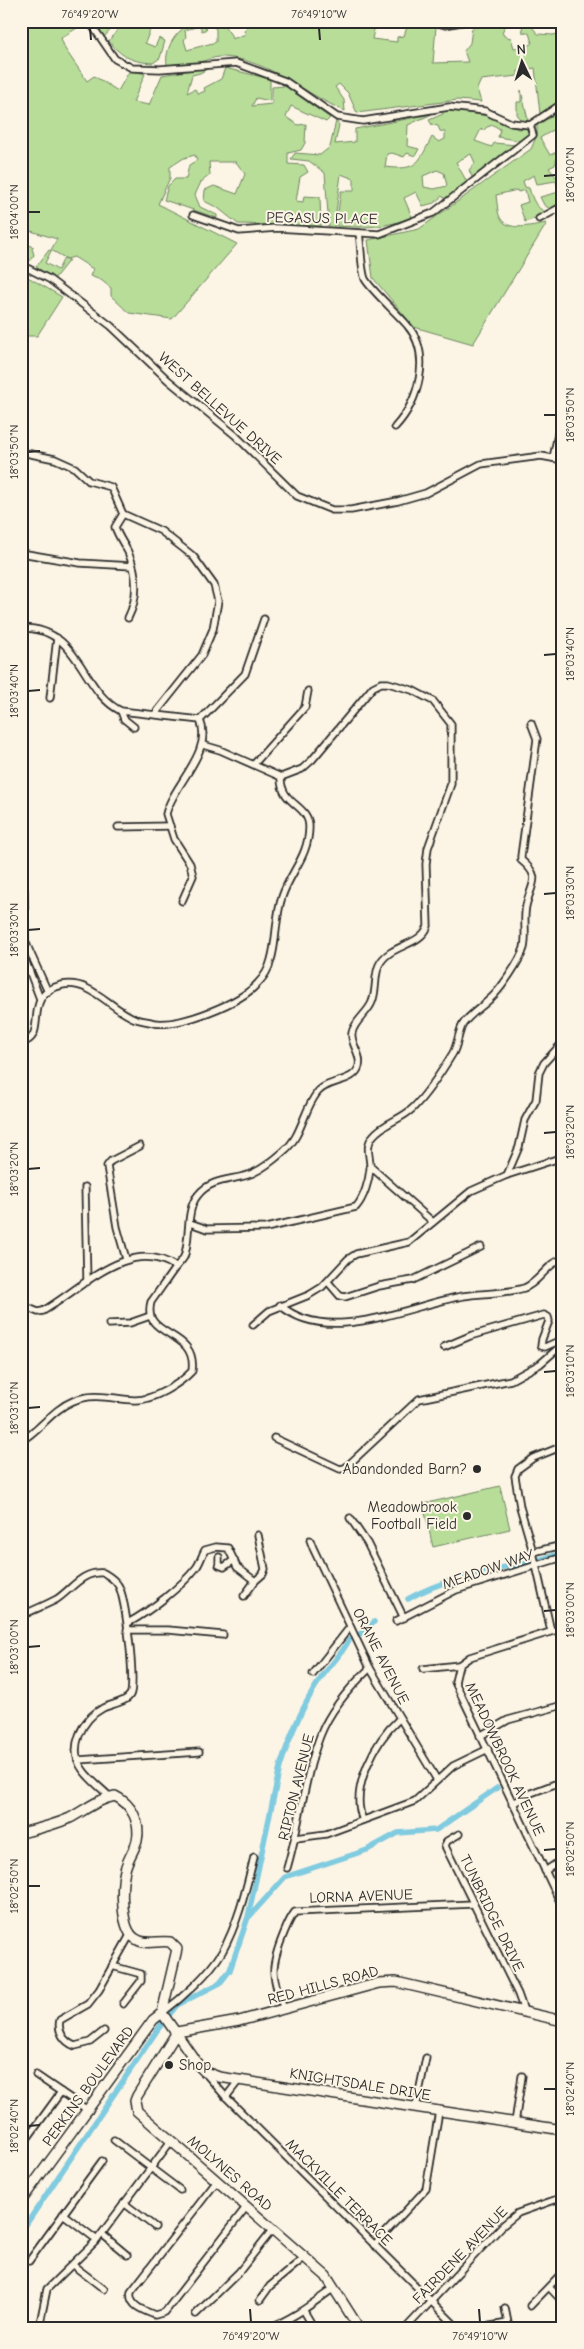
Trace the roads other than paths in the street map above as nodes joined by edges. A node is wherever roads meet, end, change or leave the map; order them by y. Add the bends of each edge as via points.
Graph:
1 (89, 21) edge
2 (431, 21) edge
3 (467, 21) edge
4 (563, 103) edge
5 (530, 125) junction
6 (563, 206) edge
7 (193, 214) dead end
8 (540, 219) dead end
9 (359, 233) junction
10 (21, 265) edge
11 (563, 410) edge
12 (395, 428) dead end
13 (21, 452) edge
14 (553, 458) junction
15 (563, 460) edge
16 (123, 514) junction
17 (21, 553) edge
18 (132, 566) junction
19 (128, 618) dead end
20 (264, 618) dead end
21 (21, 628) edge
22 (57, 638) junction
23 (308, 691) dead end
24 (50, 698) dead end
25 (121, 711) junction
26 (155, 714) junction
27 (200, 720) junction
28 (531, 723) dead end
29 (134, 727) dead end
30 (203, 745) junction
31 (254, 764) junction
32 (281, 777) junction
33 (170, 826) junction
34 (118, 827) dead end
35 (24, 890) dead end
36 (182, 901) dead end
37 (21, 949) edge
38 (48, 992) junction
39 (40, 999) junction
40 (563, 1042) edge
41 (21, 1043) edge
42 (140, 1146) dead end
43 (563, 1157) edge
44 (371, 1167) junction
45 (507, 1175) junction
46 (85, 1187) dead end
47 (433, 1222) junction
48 (190, 1223) junction
49 (482, 1248) dead end
50 (126, 1259) junction
51 (563, 1259) edge
52 (176, 1267) junction
53 (87, 1282) junction
54 (328, 1282) junction
55 (21, 1305) edge
56 (280, 1305) junction
57 (150, 1316) junction
58 (109, 1324) dead end
59 (253, 1325) dead end
60 (563, 1339) edge
61 (563, 1344) edge
62 (444, 1347) dead end
63 (274, 1438) dead end
64 (21, 1440) edge
65 (563, 1446) edge
66 (350, 1518) dead end
67 (258, 1535) dead end
68 (310, 1540) dead end
69 (563, 1545) edge
70 (533, 1552) junction
71 (563, 1557) edge
72 (219, 1558) dead end
73 (234, 1560) junction
74 (537, 1566) junction
75 (255, 1581) junction
76 (244, 1596) dead end
77 (21, 1616) edge
78 (404, 1618) junction
79 (396, 1621) dead end
80 (128, 1622) junction
81 (350, 1627) junction
82 (563, 1628) edge
83 (127, 1630) junction
84 (551, 1631) junction
85 (223, 1635) dead end
86 (459, 1665) junction
87 (370, 1668) junction
88 (423, 1669) dead end
89 (313, 1674) dead end
90 (563, 1705) edge
91 (399, 1719) junction
92 (480, 1736) junction
93 (488, 1749) junction
94 (198, 1752) dead end
95 (78, 1760) junction
96 (437, 1780) junction
97 (563, 1781) edge
98 (110, 1797) junction
99 (512, 1804) junction
100 (363, 1820) junction
101 (21, 1833) edge
102 (459, 1834) dead end
103 (296, 1838) junction
104 (254, 1857) dead end
105 (563, 1859) edge
106 (287, 1868) dead end
107 (545, 1872) junction
108 (473, 1904) junction
109 (563, 1908) edge
110 (130, 1935) junction
111 (112, 1966) junction
112 (124, 2004) dead end
113 (284, 2010) junction
114 (524, 2011) junction
115 (165, 2016) junction
116 (563, 2021) edge
117 (104, 2031) dead end
118 (176, 2031) junction
119 (426, 2058) dead end
120 (205, 2072) junction
121 (36, 2075) dead end
122 (522, 2076) dead end
123 (240, 2080) junction
124 (61, 2092) junction
125 (226, 2097) junction
126 (416, 2108) junction
127 (89, 2111) junction
128 (439, 2111) junction
129 (515, 2123) junction
130 (563, 2130) edge
131 (114, 2140) dead end
132 (171, 2141) junction
133 (21, 2147) edge
134 (102, 2161) dead end
135 (150, 2168) junction
136 (217, 2181) junction
137 (180, 2190) dead end
138 (563, 2197) edge
139 (21, 2201) edge
140 (124, 2203) junction
141 (247, 2206) junction
142 (64, 2214) junction
143 (155, 2227) dead end
144 (273, 2229) junction
145 (102, 2234) junction
146 (97, 2240) junction
147 (374, 2245) junction
148 (127, 2255) dead end
149 (305, 2258) junction
150 (29, 2261) dead end
151 (74, 2266) junction
152 (563, 2272) edge
153 (549, 2287) junction
154 (334, 2288) junction
155 (104, 2289) dead end
156 (260, 2300) dead end
157 (432, 2302) junction
158 (563, 2302) edge
159 (530, 2306) dead end
160 (504, 2308) dead end
161 (304, 2311) junction
162 (196, 2314) dead end
163 (509, 2325) edge
164 (40, 2326) edge
165 (55, 2328) edge
166 (268, 2328) edge
167 (314, 2328) edge
168 (359, 2328) edge
169 (406, 2328) edge
170 (458, 2328) edge
171 (479, 2328) edge

1 - 5 street via 115,59 132,68 236,63 285,81 337,116 364,121 449,107 485,111 511,123
2 - 3 street via 445,26
4 - 5 street
5 - 9 street, PEGASUS PLACE via 533,134 433,213 379,234
6 - 8 street
7 - 9 street, PEGASUS PLACE via 239,231 277,228
9 - 12 street via 365,279 409,327 418,347 420,377 417,392
10 - 14 street, WEST BELLEVUE DRIVE via 49,279 112,326 168,380 235,435 297,496 332,510 351,510 426,493 481,464 541,456
11 - 14 street
13 - 16 street via 55,458 75,468 89,481 111,487
14 - 15 street, WEST BELLEVUE DRIVE
16 - 18 street via 115,527
16 - 26 street via 161,531 193,556 214,585 218,601 213,629 202,655
17 - 18 street via 80,563
18 - 19 street via 137,588 136,602
20 - 27 street via 245,674
21 - 22 street
22 - 24 street
22 - 25 street via 68,648 110,706
23 - 31 street via 305,707
25 - 26 street
25 - 29 street via 124,719
26 - 27 street
27 - 30 street
28 - 44 street via 537,739 520,856 531,868 534,882 526,906 524,947 493,997 463,1025 454,1052 413,1108 372,1137 367,1147
30 - 31 street
30 - 33 street via 168,808 166,814
31 - 32 street
32 - 38 street via 284,795 307,818 309,833 299,866 281,897 272,960 258,984 238,998 177,1023 135,1019 92,991 72,984
32 - 48 street via 302,769 312,760 366,694 381,683 398,684 432,701 452,724 451,784 428,848 426,864 428,926 425,934 390,953 378,966 372,1002 352,1032 360,1058 359,1066 352,1076 329,1083 317,1093 294,1141 286,1150 252,1173 224,1179 198,1195 192,1205
33 - 34 street
33 - 36 street via 193,876
35 - 38 street via 25,941
37 - 39 street
38 - 39 street
39 - 41 street via 34,1036
40 - 45 street via 539,1073 536,1100 525,1120 519,1147
42 - 50 street via 107,1166
43 - 45 street
44 - 47 street
44 - 48 street via 356,1207 266,1228 207,1229
45 - 47 street via 471,1191
46 - 53 street
47 - 54 street via 409,1242 356,1254
48 - 52 street via 184,1257
49 - 54 street via 413,1280 345,1297 340,1296
50 - 52 street via 151,1256
50 - 53 street
51 - 56 street via 532,1284 522,1288 464,1296 363,1322 308,1322
52 - 57 street via 151,1302
53 - 55 street via 43,1311
54 - 56 street via 309,1295
56 - 59 street
57 - 58 street via 130,1323
57 - 64 street via 157,1326 187,1346 192,1353 192,1371 146,1399 94,1395 73,1401
60 - 62 street via 542,1346 549,1321 544,1316 470,1336
61 - 63 street via 540,1364 511,1380 419,1399 345,1468 340,1469
65 - 70 street via 533,1458 518,1469 515,1476
66 - 78 street via 367,1543
67 - 75 street via 265,1569
68 - 81 street, ORANE AVENUE
69 - 70 street
70 - 74 street
71 - 74 street, MEADOW WAY
72 - 73 street via 218,1565 224,1567
73 - 75 street via 237,1567
73 - 80 street via 228,1548 205,1550 197,1566 184,1579 152,1608
74 - 78 street, MEADOW WAY via 456,1590
74 - 84 street
75 - 76 street
77 - 80 street via 56,1599 78,1580 98,1573 109,1576 119,1586
78 - 79 street, MEADOW WAY
80 - 83 street
81 - 87 street, ORANE AVENUE
81 - 89 street
82 - 84 street, MEADOWBROOK AVENUE
83 - 85 street
83 - 95 street via 132,1689 125,1700 103,1708 83,1726 78,1738
84 - 86 street, MEADOWBROOK AVENUE via 470,1657
86 - 88 street
86 - 92 street, MEADOWBROOK AVENUE via 454,1682
87 - 91 street, ORANE AVENUE
87 - 103 street, RIPTON AVENUE via 333,1711 320,1736
90 - 92 street via 508,1720
91 - 96 street, ORANE AVENUE
91 - 100 street via 381,1739 363,1776 359,1804
92 - 93 street, MEADOWBROOK AVENUE
93 - 96 street via 453,1766
93 - 99 street, MEADOWBROOK AVENUE
94 - 95 street
95 - 98 street via 82,1769
96 - 100 street via 415,1801
97 - 99 street
98 - 101 main road via 53,1825
98 - 110 main road via 115,1796 128,1804 139,1830 125,1870 124,1924
99 - 107 street, MEADOWBROOK AVENUE
100 - 103 street via 326,1834
102 - 108 street, TUNBRIDGE DRIVE via 447,1840 445,1846
103 - 106 street, RIPTON AVENUE
104 - 115 street via 244,1898 221,1954
105 - 107 street
107 - 109 street, MEADOWBROOK AVENUE
108 - 113 street, LORNA AVENUE via 295,1912 272,1966 274,1984
108 - 114 street, TUNBRIDGE DRIVE
110 - 111 street
110 - 115 main road via 142,1942 170,1942 177,1949
111 - 112 street via 132,1970 142,1977
111 - 117 street via 88,2004 60,2020 59,2025 66,2040 75,2046 90,2042
113 - 114 main road, RED HILLS ROAD via 379,1983 396,1982
113 - 118 main road, RED HILLS ROAD
114 - 116 main road, RED HILLS ROAD
115 - 118 main road
115 - 127 main road, PERKINS BOULEVARD via 153,2020
118 - 120 main road
118 - 132 main road, MOLYNES ROAD via 135,2101 137,2111
119 - 126 street
120 - 123 main road, KNIGHTSDALE DRIVE
120 - 125 street, MACKVILLE TERRACE
121 - 124 street
122 - 129 street
123 - 125 street
123 - 126 main road, KNIGHTSDALE DRIVE
124 - 127 street
124 - 133 street
125 - 147 street, MACKVILLE TERRACE
126 - 128 main road, KNIGHTSDALE DRIVE
127 - 139 main road, PERKINS BOULEVARD
128 - 129 main road, KNIGHTSDALE DRIVE
128 - 147 street via 426,2189
129 - 130 main road, KNIGHTSDALE DRIVE
131 - 135 street
132 - 135 street
132 - 136 main road, MOLYNES ROAD
134 - 142 street
135 - 137 street
135 - 140 street
136 - 141 main road, MOLYNES ROAD
136 - 141 street via 131,2292 132,2303 155,2315 164,2312
138 - 157 street, FAIRDENE AVENUE via 518,2213
140 - 143 street
140 - 145 street
141 - 144 main road, MOLYNES ROAD
142 - 146 street
142 - 150 street
144 - 149 main road, MOLYNES ROAD
144 - 162 street via 239,2272
145 - 146 street
145 - 148 street
146 - 151 street
147 - 157 street, MACKVILLE TERRACE
149 - 154 main road, MOLYNES ROAD via 326,2276
149 - 156 street via 270,2286
151 - 155 street
151 - 164 street via 57,2278 48,2290
152 - 153 street
153 - 158 street
153 - 159 street
154 - 161 street
154 - 168 main road, MOLYNES ROAD
157 - 169 street, FAIRDENE AVENUE
157 - 170 street, MACKVILLE TERRACE
160 - 163 street
161 - 166 street
161 - 167 street
163 - 171 street
164 - 165 street

